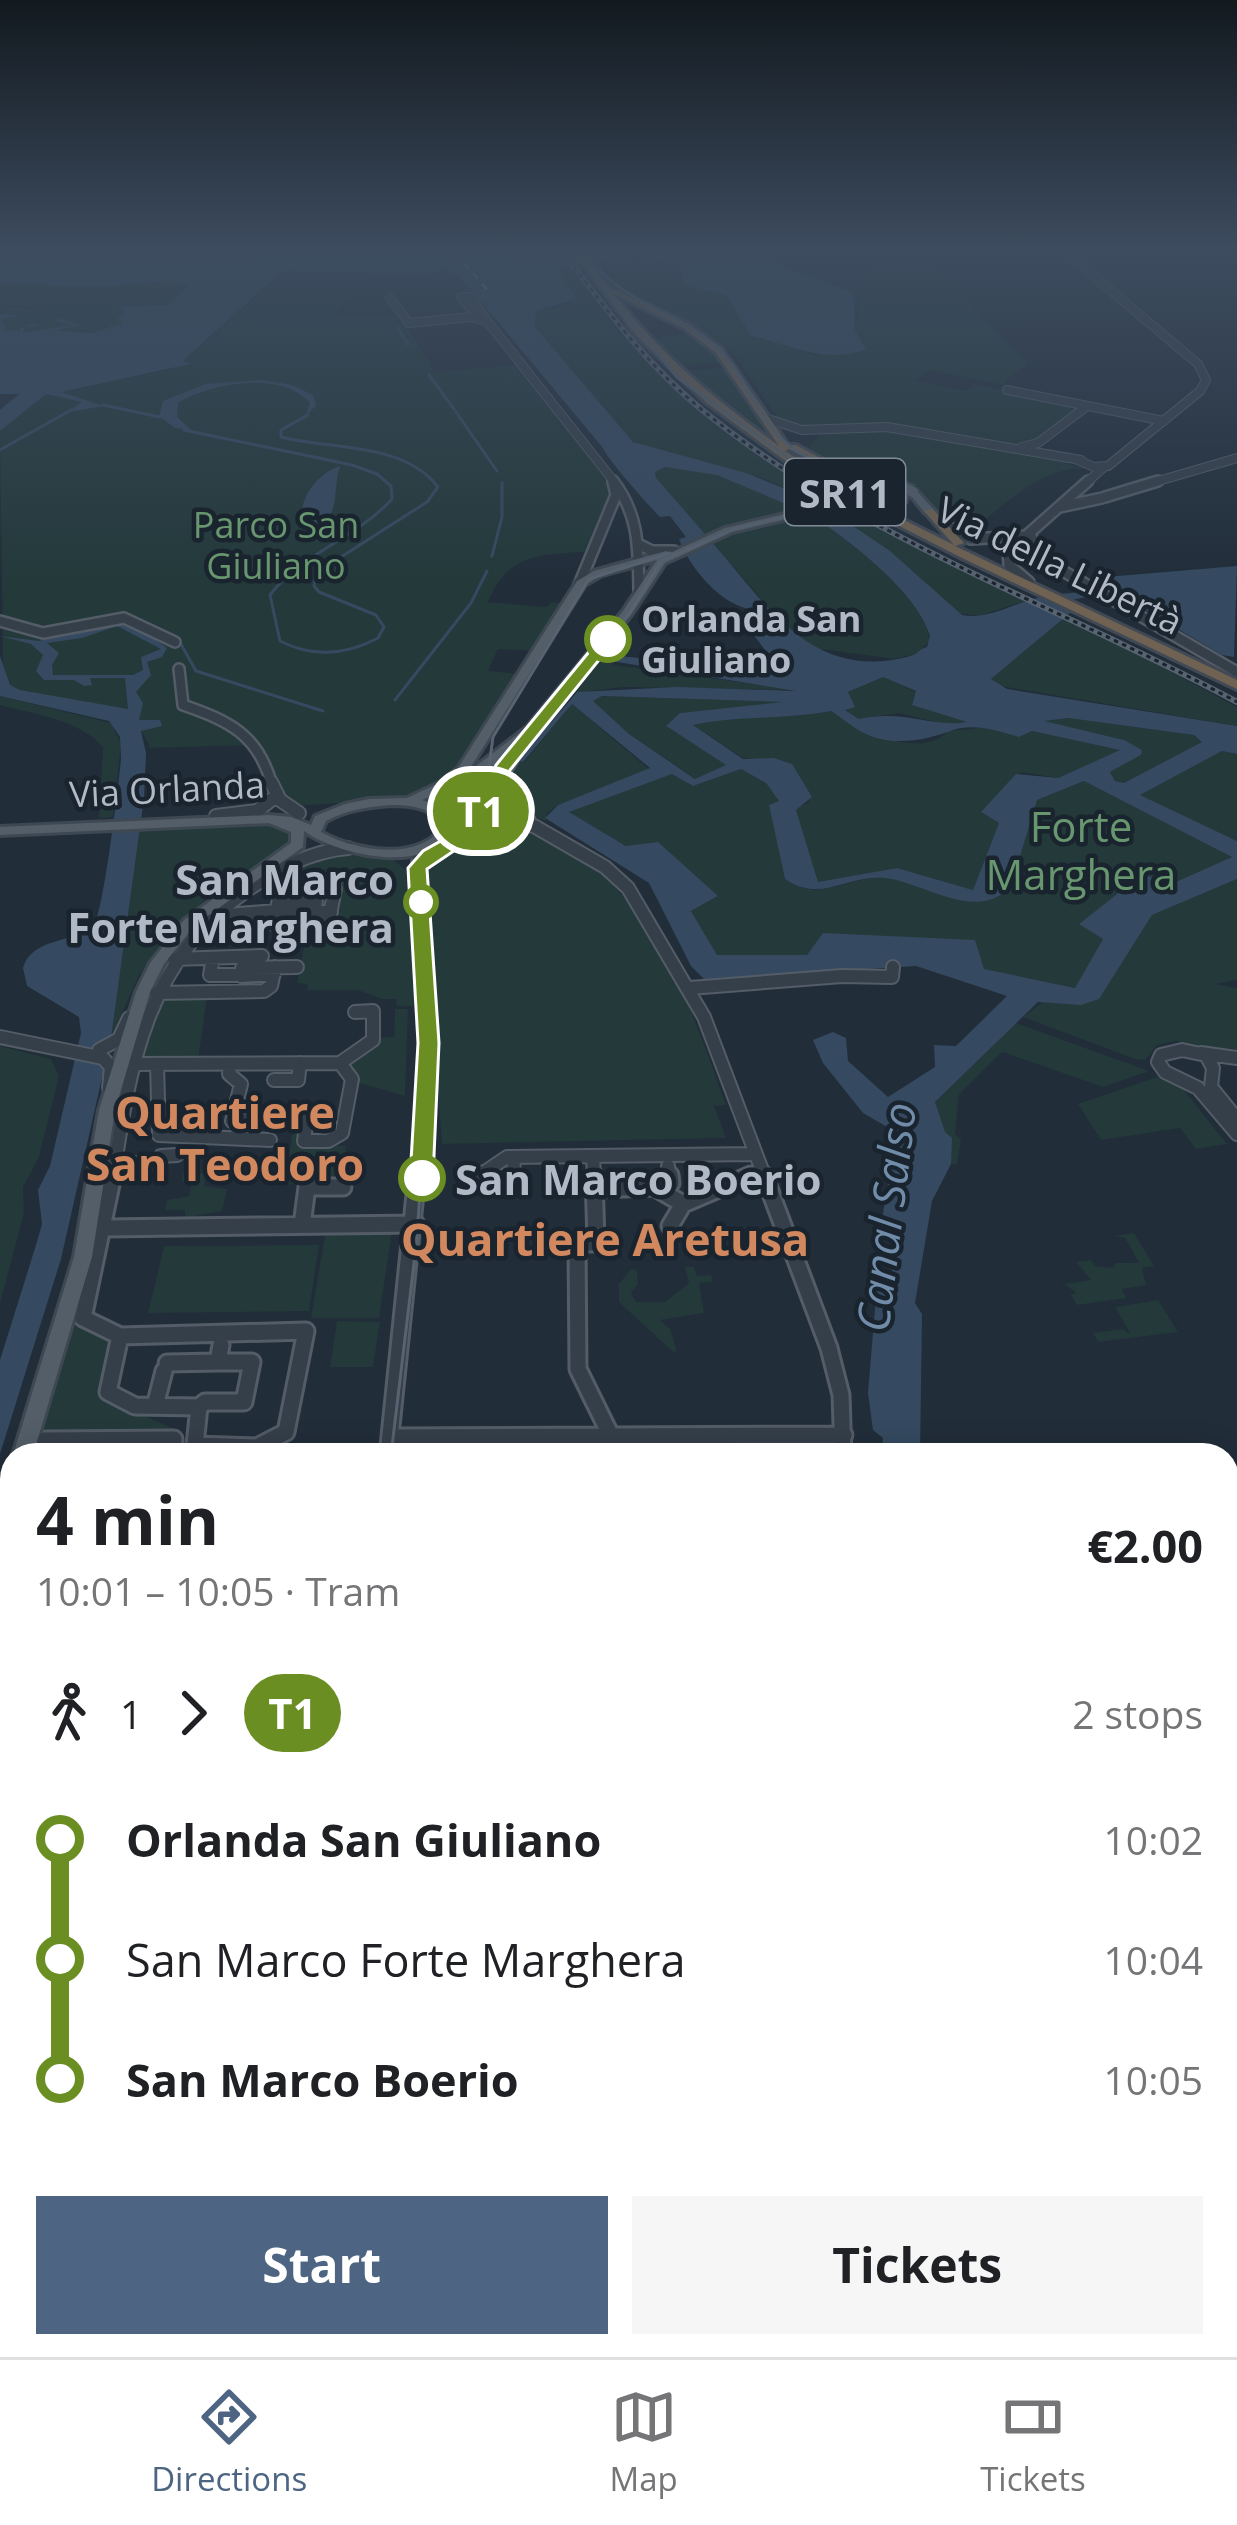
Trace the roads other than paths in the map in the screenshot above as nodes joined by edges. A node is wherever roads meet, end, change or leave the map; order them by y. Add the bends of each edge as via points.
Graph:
1 (517, 362) edge
2 (665, 362) edge
3 (670, 362) edge
4 (726, 362) edge
5 (1193, 362) edge
6 (672, 371) junction
7 (1007, 390) dead end
8 (752, 397) junction
9 (1088, 406) junction
10 (768, 419) junction
11 (1164, 421) junction
12 (828, 429) junction
13 (757, 436) junction
14 (1012, 448) junction
15 (1237, 458) edge
16 (824, 463) junction
17 (1098, 465) junction
18 (610, 478) junction
19 (908, 492) junction
20 (843, 502) junction
21 (1060, 507) junction
22 (929, 511) junction
23 (602, 532) junction
24 (638, 532) junction
25 (1021, 537) junction
26 (638, 544) junction
27 (680, 549) junction
28 (971, 554) junction
29 (639, 562) junction
30 (581, 583) junction
31 (1033, 586) junction
32 (638, 593) junction
33 (0, 621) edge
34 (175, 642) dead end
35 (179, 669) dead end
36 (1237, 679) edge
37 (532, 728) junction
38 (276, 796) junction
39 (401, 803) junction
40 (337, 810) junction
41 (299, 813) junction
42 (447, 815) junction
43 (215, 816) junction
44 (269, 819) junction
45 (496, 820) junction
46 (151, 821) junction
47 (0, 829) edge
48 (543, 831) junction
49 (317, 833) junction
50 (440, 839) junction
51 (343, 846) junction
52 (374, 851) junction
53 (262, 875) junction
54 (415, 878) junction
55 (336, 879) dead end
56 (306, 880) junction
57 (319, 889) junction
58 (280, 892) junction
59 (314, 918) junction
60 (262, 956) dead end
61 (174, 958) junction
62 (213, 958) junction
63 (893, 967) dead end
64 (297, 968) dead end
65 (274, 971) junction
66 (690, 988) junction
67 (149, 992) junction
68 (355, 1012) dead end
69 (0, 1036) edge
70 (108, 1053) junction
71 (1201, 1054) junction
72 (1234, 1058) edge
73 (300, 1063) junction
74 (340, 1063) junction
75 (158, 1064) junction
76 (230, 1064) junction
77 (1211, 1071) junction
78 (1183, 1080) junction
79 (279, 1084) dead end
80 (1237, 1119) edge
81 (1237, 1134) edge
82 (207, 1140) junction
83 (270, 1141) dead end
84 (179, 1146) junction
85 (747, 1155) junction
86 (514, 1156) dead end
87 (593, 1156) junction
88 (200, 1159) dead end
89 (115, 1164) junction
90 (668, 1166) dead end
91 (754, 1174) junction
92 (343, 1187) dead end
93 (594, 1189) junction
94 (663, 1192) junction
95 (683, 1204) junction
96 (276, 1206) dead end
97 (416, 1223) junction
98 (302, 1225) junction
99 (274, 1226) junction
100 (670, 1226) dead end
101 (105, 1228) junction
102 (120, 1336) junction
103 (155, 1406) junction
104 (199, 1407) junction
105 (844, 1435) junction
106 (452, 1436) junction
107 (611, 1436) junction
108 (640, 1436) junction
109 (27, 1443) edge
110 (120, 1443) edge
111 (173, 1443) edge
112 (194, 1443) edge
113 (265, 1443) edge
114 (389, 1443) edge
115 (408, 1443) edge
116 (451, 1443) edge
117 (643, 1443) edge
118 (844, 1443) edge

1 - 18 street
2 - 6 highway, Via della Libertà / SR11
3 - 13 highway, SR11
4 - 8 highway, Via della Libertà / SR11
5 - 11 street via 1204,371 1202,389
6 - 13 highway, Via della Libertà / SR11
6 - 20 highway, bridge
7 - 9 street
8 - 10 highway
8 - 28 highway, Via della Libertà / SR11 via 796,458
9 - 11 street
9 - 14 street via 1038,443
10 - 12 street via 790,429
10 - 16 highway via 786,443
11 - 17 street
12 - 14 street via 878,426
12 - 16 street via 806,444
13 - 31 highway, Via della Libertà / SR11 via 857,499
14 - 17 street
15 - 21 street
16 - 19 main road
17 - 21 street
18 - 23 street via 616,495
18 - 24 street via 631,504
19 - 20 main road, bridge via 891,505
19 - 20 main road, bridge via 897,483 868,482 851,486
19 - 22 main road
20 - 27 main road, bridge
20 - 31 highway, bridge
21 - 25 street
22 - 25 street via 960,536
22 - 28 highway
23 - 24 street
23 - 30 street
24 - 26 street
25 - 31 street via 1007,560
25 - 36 street
26 - 27 street
26 - 29 street
27 - 29 main road
27 - 32 main road via 658,563
28 - 31 highway, Via della Libertà / SR11
29 - 30 main road
29 - 32 street
30 - 32 main road via 621,574
30 - 39 main road via 463,770
31 - 36 highway, Via della Libertà / SR11
32 - 37 main road
33 - 34 street via 43,633 124,618
35 - 38 street via 183,705 233,722 241,740 260,752
37 - 42 main road via 457,787
37 - 48 street via 501,772 498,790
38 - 41 street
38 - 43 street via 261,810
39 - 40 main road, Via Orlanda
39 - 42 main road
40 - 41 main road, Via Orlanda
40 - 49 main road via 320,819
41 - 43 main road, Via Orlanda
42 - 45 street
42 - 50 main road via 451,824
43 - 46 main road, Via Orlanda
44 - 46 main road, Via Orlanda
44 - 49 main road, Via Orlanda via 299,821
44 - 58 main road via 299,834
45 - 48 street
45 - 50 street
46 - 47 main road, Via Orlanda
48 - 66 street via 618,877
49 - 51 main road, Via Orlanda
49 - 58 main road
50 - 52 main road
50 - 54 street via 418,859
51 - 52 main road
51 - 53 main road via 319,846
51 - 58 street via 323,851
52 - 54 street via 405,862
53 - 58 main road
53 - 61 street
53 - 67 main road via 189,923 157,963
54 - 97 street via 427,1043
55 - 56 street
56 - 57 street
56 - 58 street
57 - 58 street
57 - 59 street via 335,889 331,912
58 - 58 street via 225,921 257,905
58 - 59 street
58 - 59 street via 291,924
60 - 62 street
61 - 62 street
61 - 67 street
62 - 65 street via 210,975
63 - 66 street via 892,977
64 - 65 street
65 - 67 street via 272,986 260,992
66 - 85 street
67 - 70 main road
68 - 74 street via 374,1011 373,1040
69 - 70 street
70 - 75 street
70 - 89 street via 120,1110
70 - 109 main road via 82,1258
71 - 72 street
71 - 77 street
71 - 78 street via 1178,1048 1161,1055 1160,1067
72 - 77 street
73 - 74 street
73 - 76 street
73 - 79 street via 298,1080
74 - 76 street via 352,1079 342,1133 328,1141 304,1141 307,1117 232,1121 241,1084
75 - 76 street
75 - 84 street via 157,1131
77 - 78 street
77 - 80 street via 1211,1088
78 - 81 street
82 - 83 street
82 - 84 street
82 - 88 street
84 - 89 street via 160,1162
85 - 87 street
85 - 91 street
85 - 91 street via 728,1168
86 - 87 street
87 - 93 street
89 - 101 street
90 - 94 street
91 - 95 street
91 - 105 street via 829,1348
92 - 98 street via 308,1187
93 - 94 street
93 - 107 street via 602,1242 577,1243 578,1369
94 - 95 street
95 - 100 street
96 - 99 street
97 - 98 street
97 - 114 street
98 - 99 street
99 - 101 street
101 - 102 street via 82,1318
102 - 103 street via 108,1391 135,1406
102 - 113 street via 306,1331 286,1432
103 - 104 street
103 - 104 street via 166,1367 219,1353 252,1362 244,1402
104 - 112 street
105 - 108 street
105 - 118 street
106 - 107 street
106 - 115 street
106 - 116 street
107 - 108 street
108 - 117 street
110 - 111 street

